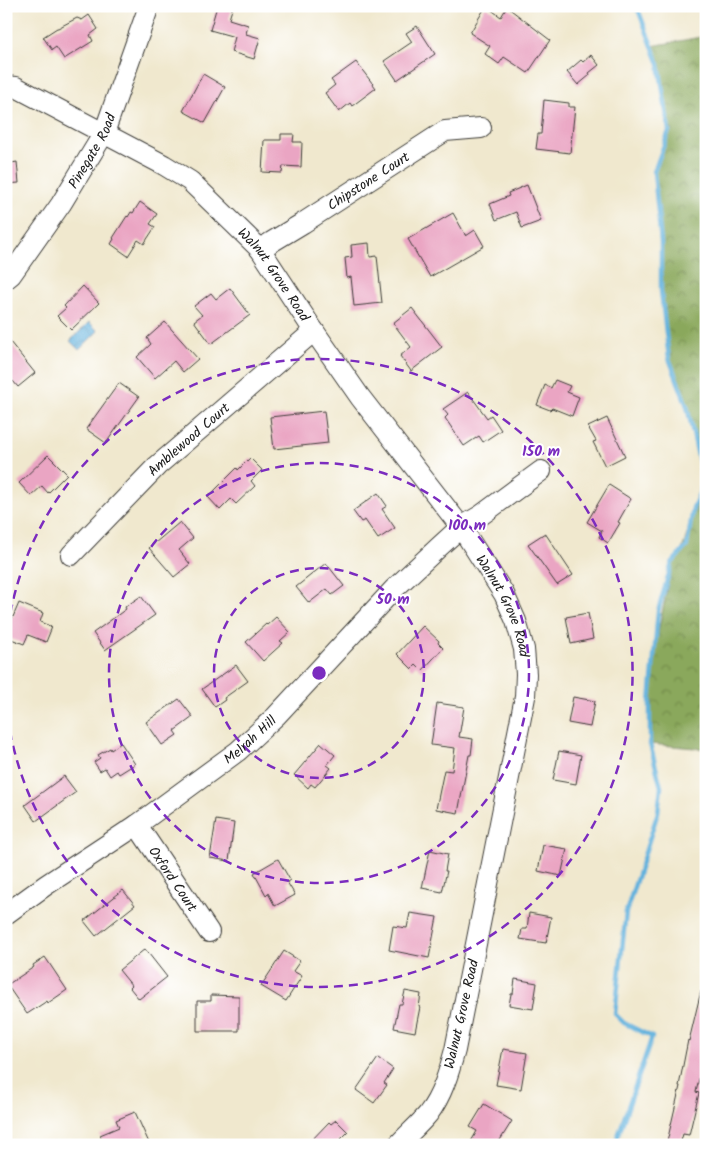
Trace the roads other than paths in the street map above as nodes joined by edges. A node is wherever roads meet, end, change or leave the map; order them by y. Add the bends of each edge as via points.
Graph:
1 (149, 6) edge
2 (6, 86) edge
3 (481, 128) dead end
4 (104, 133) junction
5 (260, 249) junction
6 (6, 279) edge
7 (314, 331) junction
8 (541, 471) dead end
9 (461, 527) junction
10 (71, 555) dead end
11 (137, 825) junction
12 (6, 914) edge
13 (209, 932) dead end
14 (398, 1145) edge

1 - 4 street, Pinegate Road
2 - 4 street, Walnut Grove Road via 16,87
3 - 5 street, Chipstone Court via 444,131
4 - 5 street, Walnut Grove Road via 190,181
4 - 6 street, Pinegate Road via 61,204
5 - 7 street, Walnut Grove Road
7 - 9 street, Walnut Grove Road via 360,397
7 - 10 street, Amblewood Court via 157,466
8 - 9 street, Melrah Hill
9 - 11 street, Melrah Hill via 394,589 270,722 238,751
9 - 14 street, Walnut Grove Road via 504,594 516,621 524,650 525,697 455,1050 438,1098 428,1114
11 - 12 street, Melrah Hill
11 - 13 street, Oxford Court

